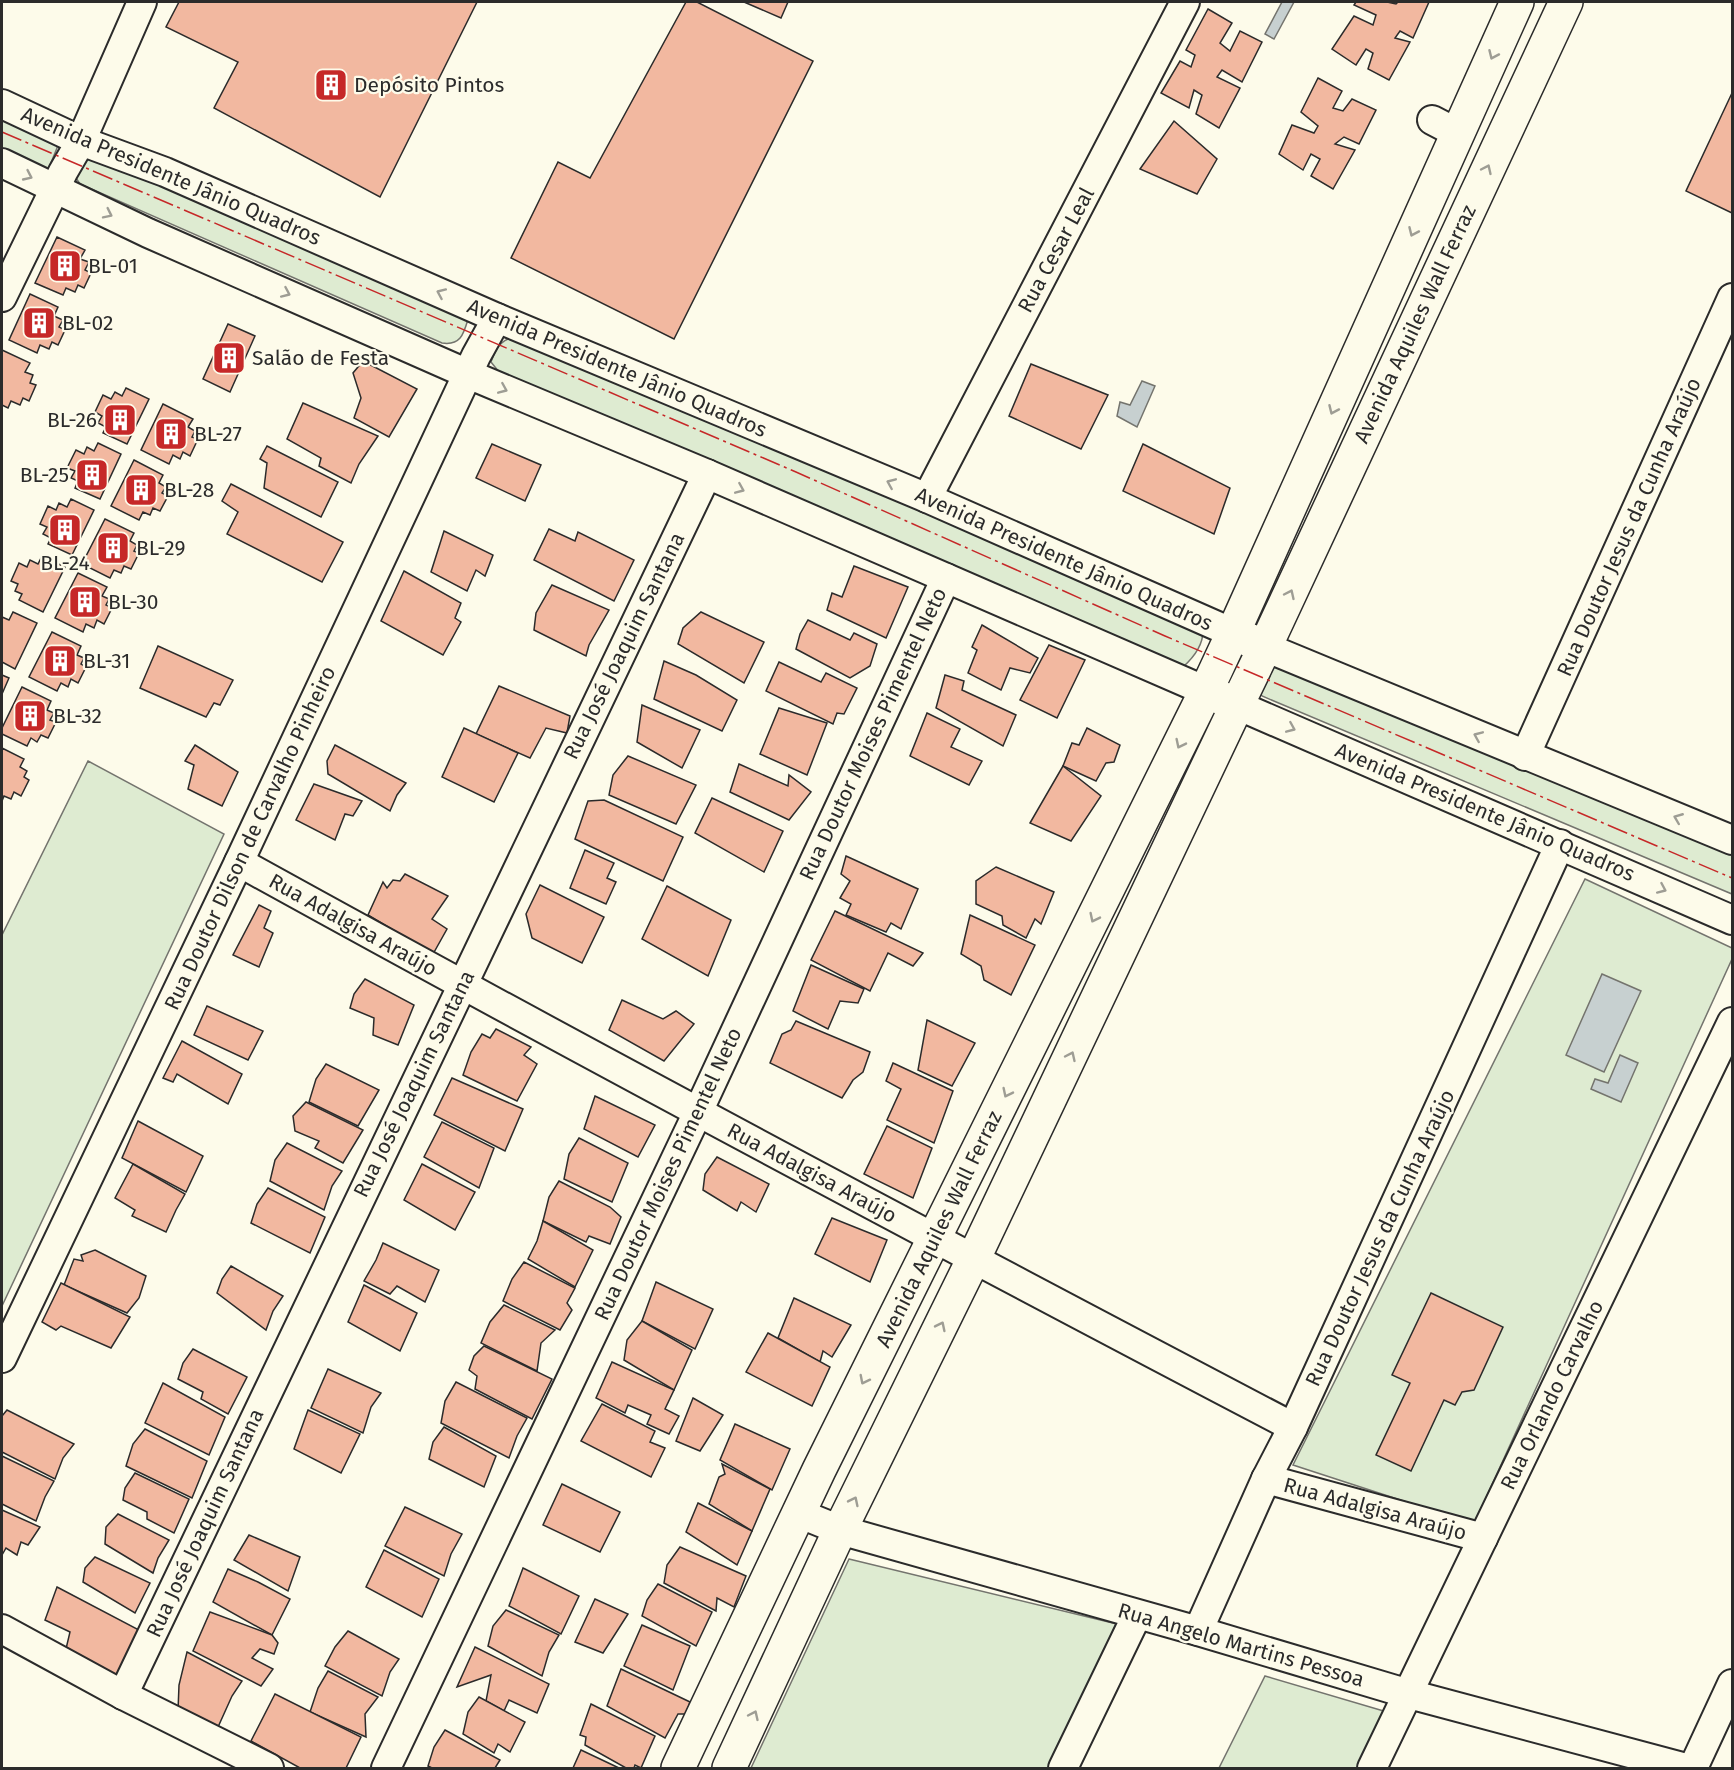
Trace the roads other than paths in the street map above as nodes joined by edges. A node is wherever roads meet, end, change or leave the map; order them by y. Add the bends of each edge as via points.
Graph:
1 (142, 2) edge
2 (1185, 2) edge
3 (1517, 2) edge
4 (1566, 2) edge
5 (2, 104) edge
6 (81, 141) junction
7 (2, 164) edge
8 (55, 189) junction
9 (2, 297) edge
10 (1732, 298) edge
11 (497, 318) junction
12 (468, 374) junction
13 (707, 474) junction
14 (927, 498) junction
15 (946, 578) junction
16 (1233, 633) junction
17 (1265, 647) junction
18 (1206, 691) junction
19 (1237, 705) junction
20 (1525, 756) junction
21 (1732, 840) edge
22 (1560, 844) junction
23 (239, 862) junction
24 (1732, 920) edge
25 (461, 985) junction
26 (1732, 1022) edge
27 (698, 1112) junction
28 (935, 1238) junction
29 (973, 1260) junction
30 (2, 1358) edge
31 (1293, 1427) junction
32 (1266, 1479) junction
33 (798, 1513) junction
34 (840, 1530) junction
35 (1483, 1538) junction
36 (1137, 1615) junction
37 (2, 1629) edge
38 (1197, 1631) junction
39 (1732, 1684) edge
40 (1408, 1694) junction
41 (123, 1695) junction
42 (269, 1768) edge
43 (386, 1768) edge
44 (678, 1768) edge
45 (729, 1768) edge
46 (1063, 1768) edge
47 (1372, 1768) edge
48 (1686, 1768) edge
49 (1693, 1768) edge

1 - 6 street
2 - 14 street, Rua Cesar Leal
3 -> 16 main road, Avenida Aquiles Wall Ferraz via 1444,126
17 -> 4 main road, Avenida Aquiles Wall Ferraz
5 - 6 street, Avenida Presidente Jânio Quadros
6 - 8 street
11 -> 6 street, Avenida Presidente Jânio Quadros via 165,172
7 -> 8 street
8 - 9 street
8 -> 12 street via 144,241
10 - 20 street, Rua Doutor Jesus da Cunha Araújo
11 - 12 street, Rua Doutor Dilson de Carvalho Pinheiro
14 -> 11 street, Avenida Presidente Jânio Quadros
12 -> 13 street
12 - 23 street, Rua Doutor Dilson de Carvalho Pinheiro
13 -> 15 street
13 - 25 street, Rua José Joaquim Santana
14 - 16 street, Avenida Presidente Jânio Quadros
15 - 18 street
15 - 27 street, Rua Doutor Moises Pimentel Neto
16 - 17 main road
16 - 18 main road, Avenida Aquiles Wall Ferraz
17 - 19 main road, Avenida Aquiles Wall Ferraz
20 -> 17 street
18 - 19 main road
18 -> 28 main road, Avenida Aquiles Wall Ferraz
19 -> 22 street, Avenida Presidente Jânio Quadros
29 -> 19 main road, Avenida Aquiles Wall Ferraz
21 -> 20 street
22 -> 24 street, Avenida Presidente Jânio Quadros
22 - 31 street, Rua Doutor Jesus da Cunha Araújo
23 - 25 street, Rua Adalgisa Araújo
23 - 30 street, Rua Doutor Dilson de Carvalho Pinheiro
25 - 27 street, Rua Adalgisa Araújo
25 - 41 street, Rua José Joaquim Santana
26 - 35 street, Rua Orlando Carvalho
27 - 28 street, Rua Adalgisa Araújo
27 - 43 street, Rua Doutor Moises Pimentel Neto
28 - 29 street, Rua Adalgisa Araújo
28 -> 33 main road, Avenida Aquiles Wall Ferraz
29 - 31 street, Rua Adalgisa Araújo
34 -> 29 main road, Avenida Aquiles Wall Ferraz
31 - 32 street, Rua Doutor Jesus da Cunha Araújo
32 - 35 street, Rua Adalgisa Araújo
32 - 38 street, Rua Doutor Jesus da Cunha Araújo
33 - 34 street, Rua Angelo Martins Pessoa
33 - 44 main road, Avenida Aquiles Wall Ferraz
34 - 36 street, Rua Angelo Martins Pessoa
45 -> 34 main road, Avenida Aquiles Wall Ferraz
35 - 40 street, Rua Orlando Carvalho
36 - 38 street, Rua Angelo Martins Pessoa
36 - 46 street
37 - 41 street
38 - 40 street, Rua Angelo Martins Pessoa
39 - 49 street
40 - 47 street, Rua Orlando Carvalho
40 - 48 street, Rua Angelo Martins Pessoa
41 - 42 street

